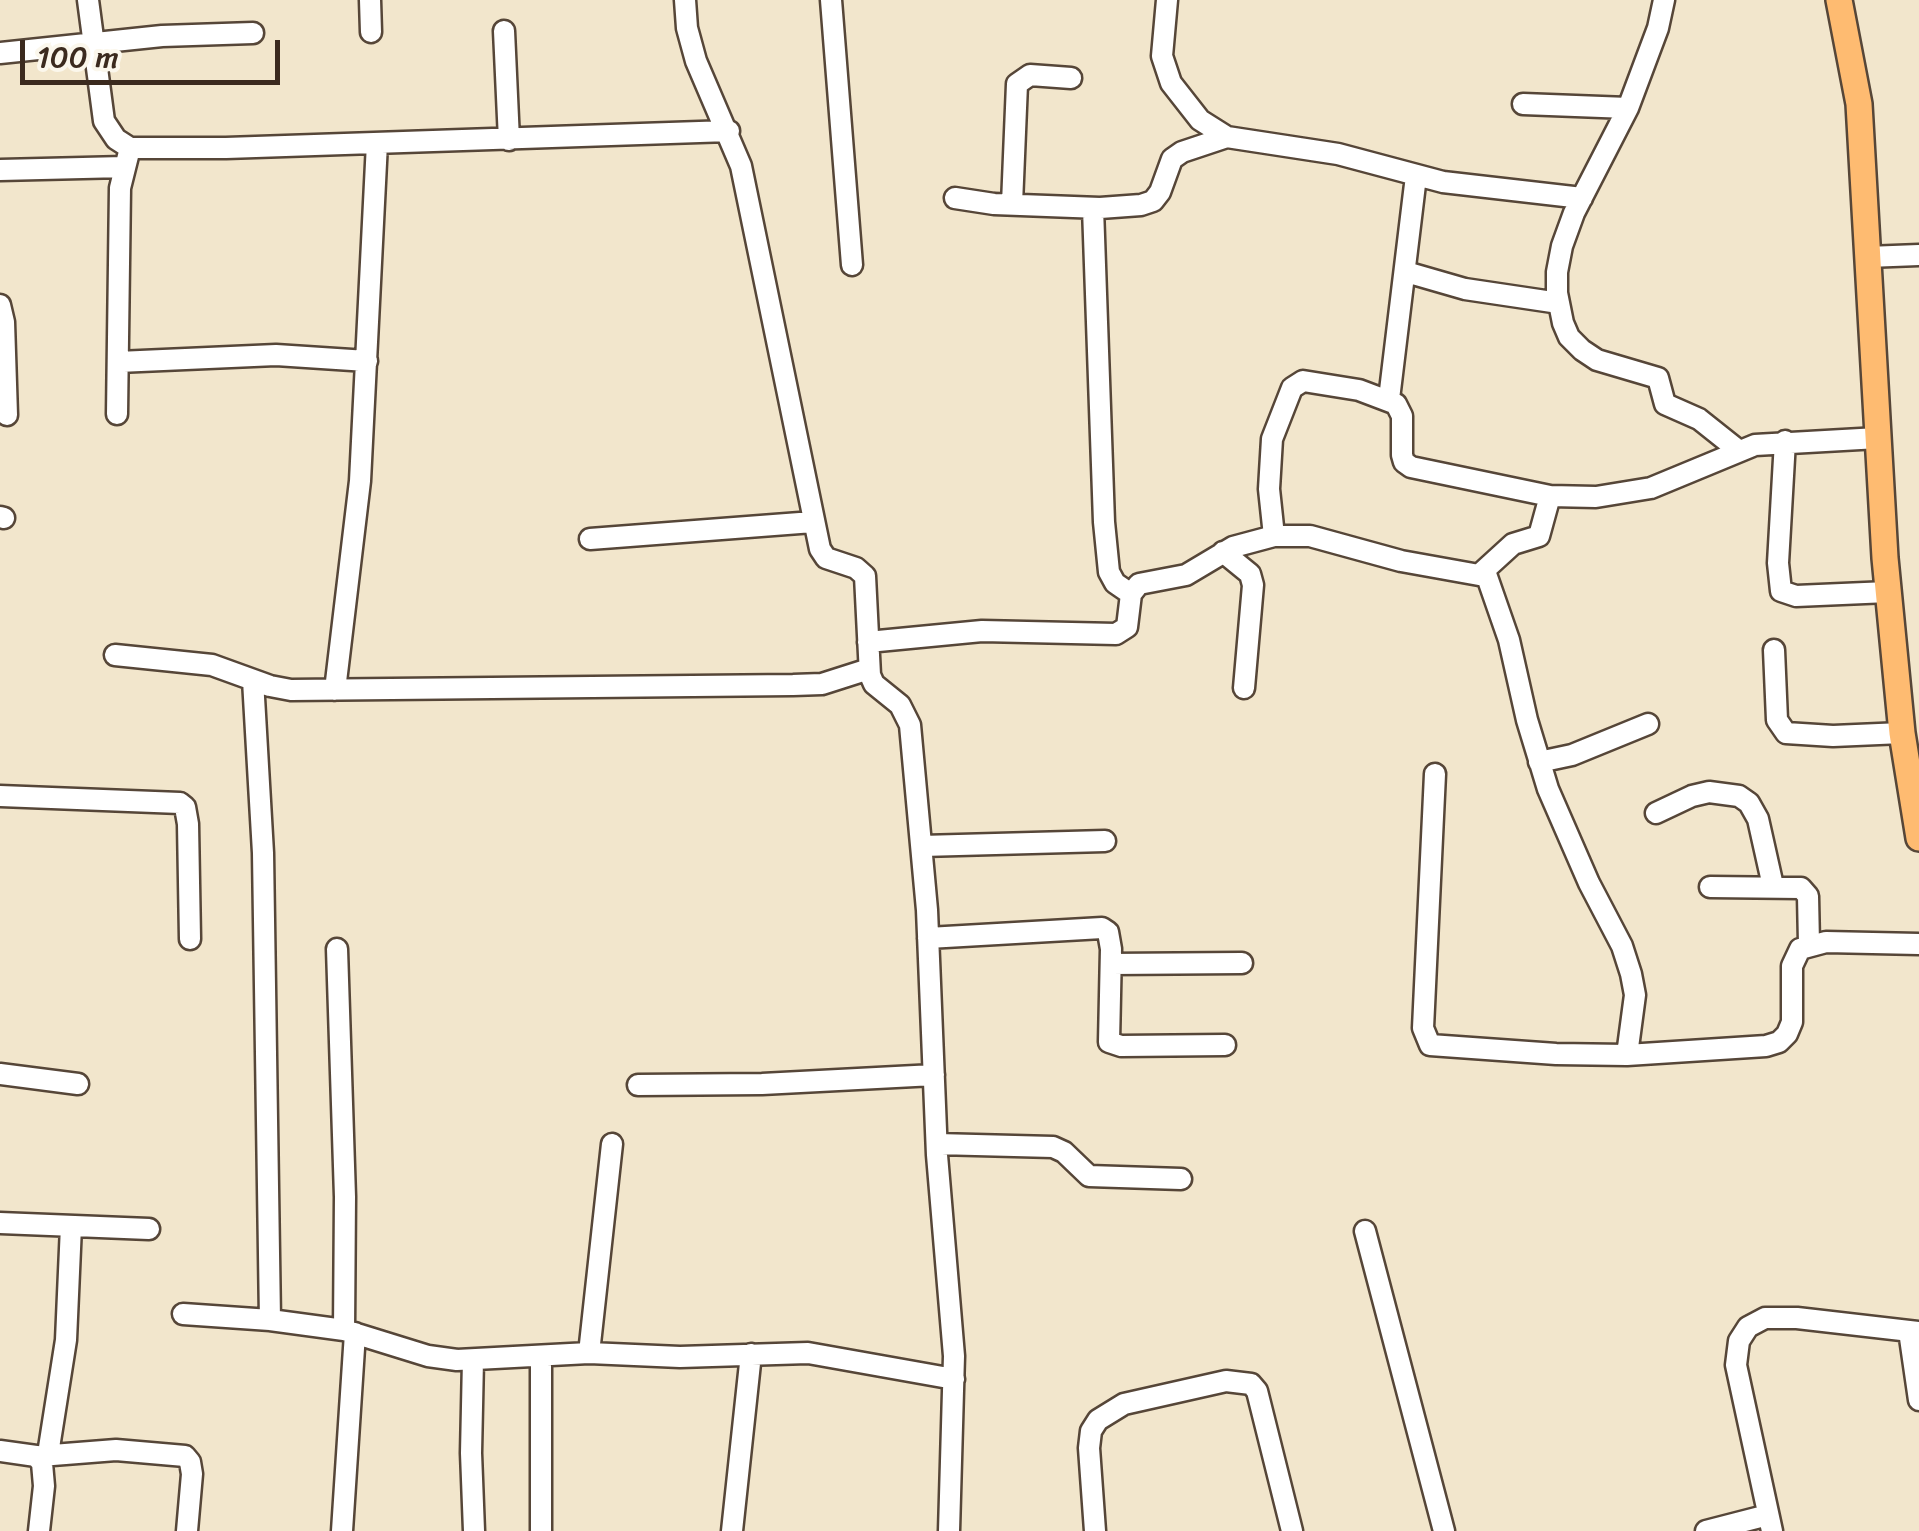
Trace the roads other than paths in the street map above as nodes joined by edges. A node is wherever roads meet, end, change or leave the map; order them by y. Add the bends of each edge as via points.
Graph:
1 (88, 0) edge
2 (370, 0) edge
3 (684, 0) edge
4 (832, 0) edge
5 (1166, 0) edge
6 (1664, 0) edge
7 (1839, 0) edge
8 (504, 31) dead end
9 (371, 32) dead end
10 (253, 33) dead end
11 (94, 42) junction
12 (0, 53) edge
13 (1071, 78) dead end
14 (1523, 104) dead end
15 (1628, 108) junction
16 (729, 131) junction
17 (1227, 137) junction
18 (509, 140) junction
19 (377, 144) junction
20 (127, 158) junction
21 (0, 170) edge
22 (1416, 176) junction
23 (955, 198) dead end
24 (1582, 198) junction
25 (1012, 204) junction
26 (1093, 208) junction
27 (1919, 255) edge
28 (1868, 257) junction
29 (852, 265) dead end
30 (1406, 272) junction
31 (1559, 303) junction
32 (0, 306) edge
33 (366, 361) junction
34 (118, 362) junction
35 (1389, 399) junction
36 (7, 414) dead end
37 (117, 414) dead end
38 (1878, 438) junction
39 (1785, 441) junction
40 (1738, 450) junction
41 (1550, 496) junction
42 (813, 522) junction
43 (1274, 536) junction
44 (590, 539) dead end
45 (1223, 552) junction
46 (1485, 571) junction
47 (1888, 592) junction
48 (1131, 594) junction
49 (868, 642) junction
50 (1774, 650) dead end
51 (114, 655) dead end
52 (869, 669) junction
53 (253, 680) junction
54 (1244, 688) dead end
55 (335, 690) junction
56 (1648, 724) dead end
57 (1902, 733) junction
58 (1540, 762) junction
59 (1435, 774) dead end
60 (0, 796) edge
61 (1656, 813) dead end
62 (1919, 838) edge
63 (1105, 842) dead end
64 (922, 846) junction
65 (1710, 886) dead end
66 (1773, 886) junction
67 (928, 938) junction
68 (190, 939) dead end
69 (1809, 944) junction
70 (1919, 944) edge
71 (337, 949) dead end
72 (1242, 962) dead end
73 (1110, 964) junction
74 (1225, 1045) dead end
75 (1627, 1055) junction
76 (0, 1074) edge
77 (934, 1075) junction
78 (78, 1084) dead end
79 (638, 1086) dead end
80 (612, 1144) dead end
81 (937, 1144) junction
82 (1181, 1179) dead end
83 (0, 1223) edge
84 (72, 1226) junction
85 (149, 1229) dead end
86 (1364, 1232) dead end
87 (183, 1314) dead end
88 (270, 1320) junction
89 (1914, 1331) edge
90 (350, 1332) junction
91 (589, 1352) junction
92 (751, 1354) junction
93 (542, 1356) junction
94 (473, 1360) junction
95 (954, 1379) junction
96 (1919, 1400) edge
97 (0, 1452) edge
98 (42, 1455) junction
99 (1770, 1523) edge
100 (38, 1531) edge
101 (186, 1531) edge
102 (342, 1531) edge
103 (474, 1531) edge
104 (541, 1531) edge
105 (732, 1531) edge
106 (949, 1531) edge
107 (1095, 1531) edge
108 (1292, 1531) edge
109 (1444, 1531) edge
110 (1706, 1531) edge

1 - 11 street
2 - 9 street
3 - 16 street via 696,60
4 - 29 street
5 - 17 street via 1162,56 1171,83 1200,120
6 - 15 street
7 - 28 main road via 1860,104
8 - 18 street
10 - 11 street
11 - 12 street
11 - 20 street via 104,121
13 - 25 street via 1030,75 1017,84
14 - 15 street
15 - 24 street
16 - 18 street
16 - 42 street via 749,199
17 - 22 street via 1338,154
17 - 26 street via 1172,159 1153,201
18 - 19 street
19 - 20 street
19 - 33 street
20 - 21 street
20 - 34 street via 120,188
22 - 24 street
22 - 30 street
23 - 25 street
24 - 31 street via 1556,272
25 - 26 street
26 - 48 street via 1104,522 1109,572
27 - 28 street
28 - 38 main road
30 - 31 street
30 - 35 street
31 - 40 street via 1569,337 1582,350 1658,378 1665,404 1699,419
32 - 36 street
33 - 34 street via 276,354
33 - 55 street via 360,481
34 - 37 street
35 - 41 street via 1400,409 1402,455 1411,467
35 - 43 street via 1311,382 1292,388 1270,451
38 - 39 street
38 - 47 main road
39 - 40 street
39 - 47 street via 1781,590 1796,596
40 - 41 street via 1651,488
41 - 46 street via 1540,536 1506,548
42 - 44 street
42 - 49 street via 826,558 865,576
43 - 45 street
43 - 46 street via 1310,536 1471,575
45 - 48 street via 1186,575 1139,584
45 - 54 street via 1250,574 1253,585
46 - 58 street
47 - 57 main road
48 - 49 street via 1127,627 1109,636 996,630
49 - 52 street
50 - 57 street via 1777,720 1786,734
51 - 53 street via 212,665
52 - 55 street via 822,684
52 - 64 street via 910,725
53 - 55 street via 292,690
53 - 88 street via 264,852
56 - 58 street
57 - 62 main road
58 - 75 street via 1631,974 1635,995
59 - 75 street via 1426,1040 1470,1049
60 - 68 street via 180,803 188,824
61 - 66 street via 1708,792 1739,796 1758,820
63 - 64 street
64 - 67 street
65 - 66 street
66 - 69 street via 1806,891
67 - 73 street via 1097,927 1108,932
67 - 77 street
69 - 70 street
69 - 75 street via 1794,956 1792,1022 1779,1042
71 - 90 street
72 - 73 street
73 - 74 street via 1109,1042
76 - 78 street
77 - 79 street
77 - 81 street
80 - 91 street
81 - 82 street via 1052,1147 1090,1176
81 - 95 street
83 - 84 street
84 - 85 street
84 - 98 street via 66,1340
86 - 109 street
87 - 88 street
88 - 90 street
89 - 96 street
89 - 99 street via 1796,1318 1766,1318 1748,1327 1738,1341 1736,1365
90 - 94 street via 428,1356
90 - 102 street
91 - 92 street
91 - 93 street
92 - 95 street via 808,1353
92 - 105 street
93 - 94 street
93 - 104 street
94 - 103 street
95 - 106 street
97 - 98 street
98 - 100 street
98 - 101 street via 116,1450 185,1456 192,1474
99 - 110 street
107 - 108 street via 1089,1448 1098,1420 1124,1404 1226,1381 1258,1391

